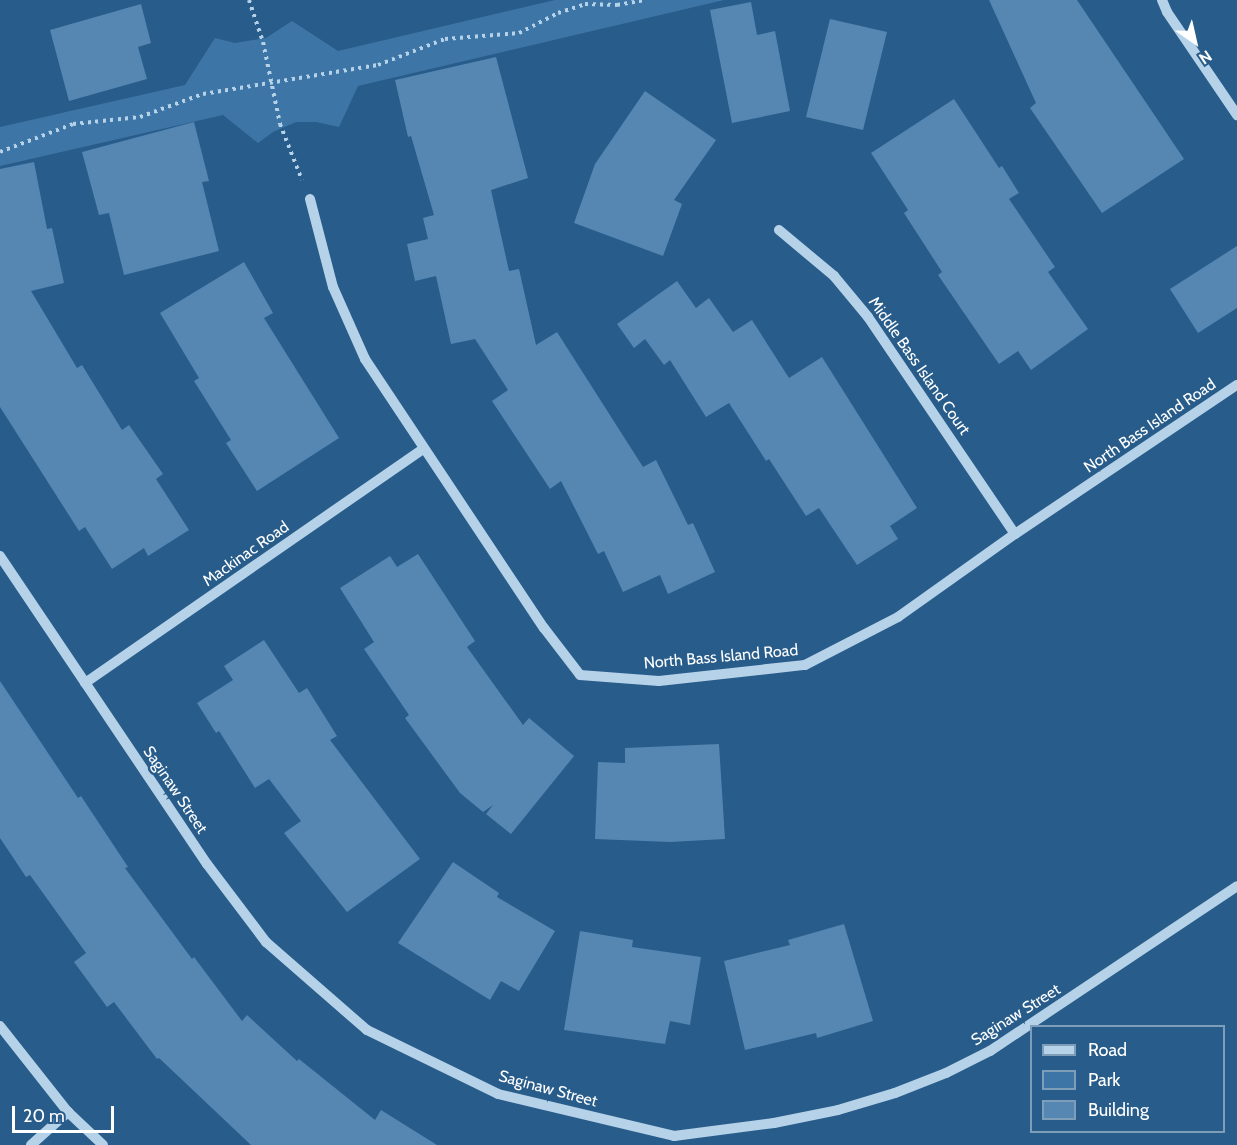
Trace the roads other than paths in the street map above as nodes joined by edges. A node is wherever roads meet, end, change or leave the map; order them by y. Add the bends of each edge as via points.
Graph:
1 (1162, 0) edge
2 (1237, 115) edge
3 (310, 199) road end
4 (779, 230) dead end
5 (1237, 385) edge
6 (423, 449) junction
7 (1015, 534) junction
8 (0, 556) edge
9 (85, 683) junction
10 (1237, 886) edge
11 (0, 1026) edge
12 (68, 1112) junction
13 (674, 1140) edge
14 (32, 1145) edge
15 (102, 1145) edge

1 - 2 street
3 - 6 street via 333,287 365,359
4 - 7 street, Middle Bass Island Court via 834,276 868,316
5 - 7 street, North Bass Island Road
6 - 7 street, North Bass Island Road via 580,675 659,681 805,665 898,617
6 - 9 street, Mackinac Road
8 - 9 street, Saginaw Street
9 - 13 street, Saginaw Street via 207,864 266,942 368,1030 498,1094
10 - 13 street, Saginaw Street via 990,1051 946,1073 838,1110
11 - 12 street
12 - 14 street
12 - 15 street

